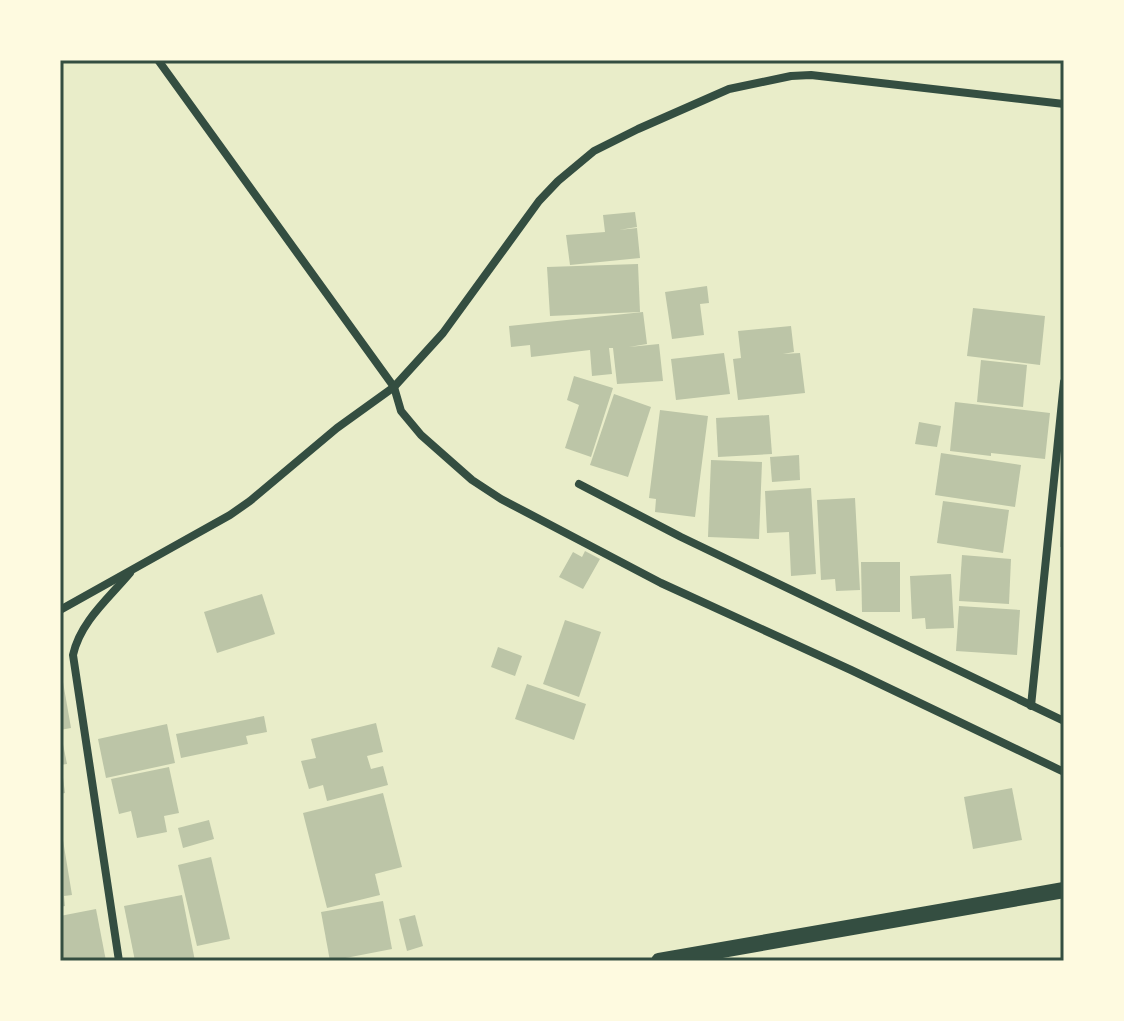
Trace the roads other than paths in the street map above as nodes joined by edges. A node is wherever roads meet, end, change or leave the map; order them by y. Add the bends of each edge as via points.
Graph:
1 (158, 60) edge
2 (1064, 104) edge
3 (1064, 382) edge
4 (394, 387) junction
5 (579, 484) dead end
6 (134, 569) junction
7 (60, 610) edge
8 (1031, 706) junction
9 (1064, 721) edge
10 (1064, 772) edge
11 (1064, 890) edge
12 (119, 961) edge
13 (659, 961) edge

1 - 4 street
2 - 4 street via 811,75 729,89 594,151 558,181 443,333
3 - 8 street
4 - 6 street via 230,515
4 - 10 street via 401,411 421,435 501,499 661,583
5 - 8 street
6 - 7 street
6 - 12 street via 88,622 73,655
8 - 9 street
11 - 13 main road

